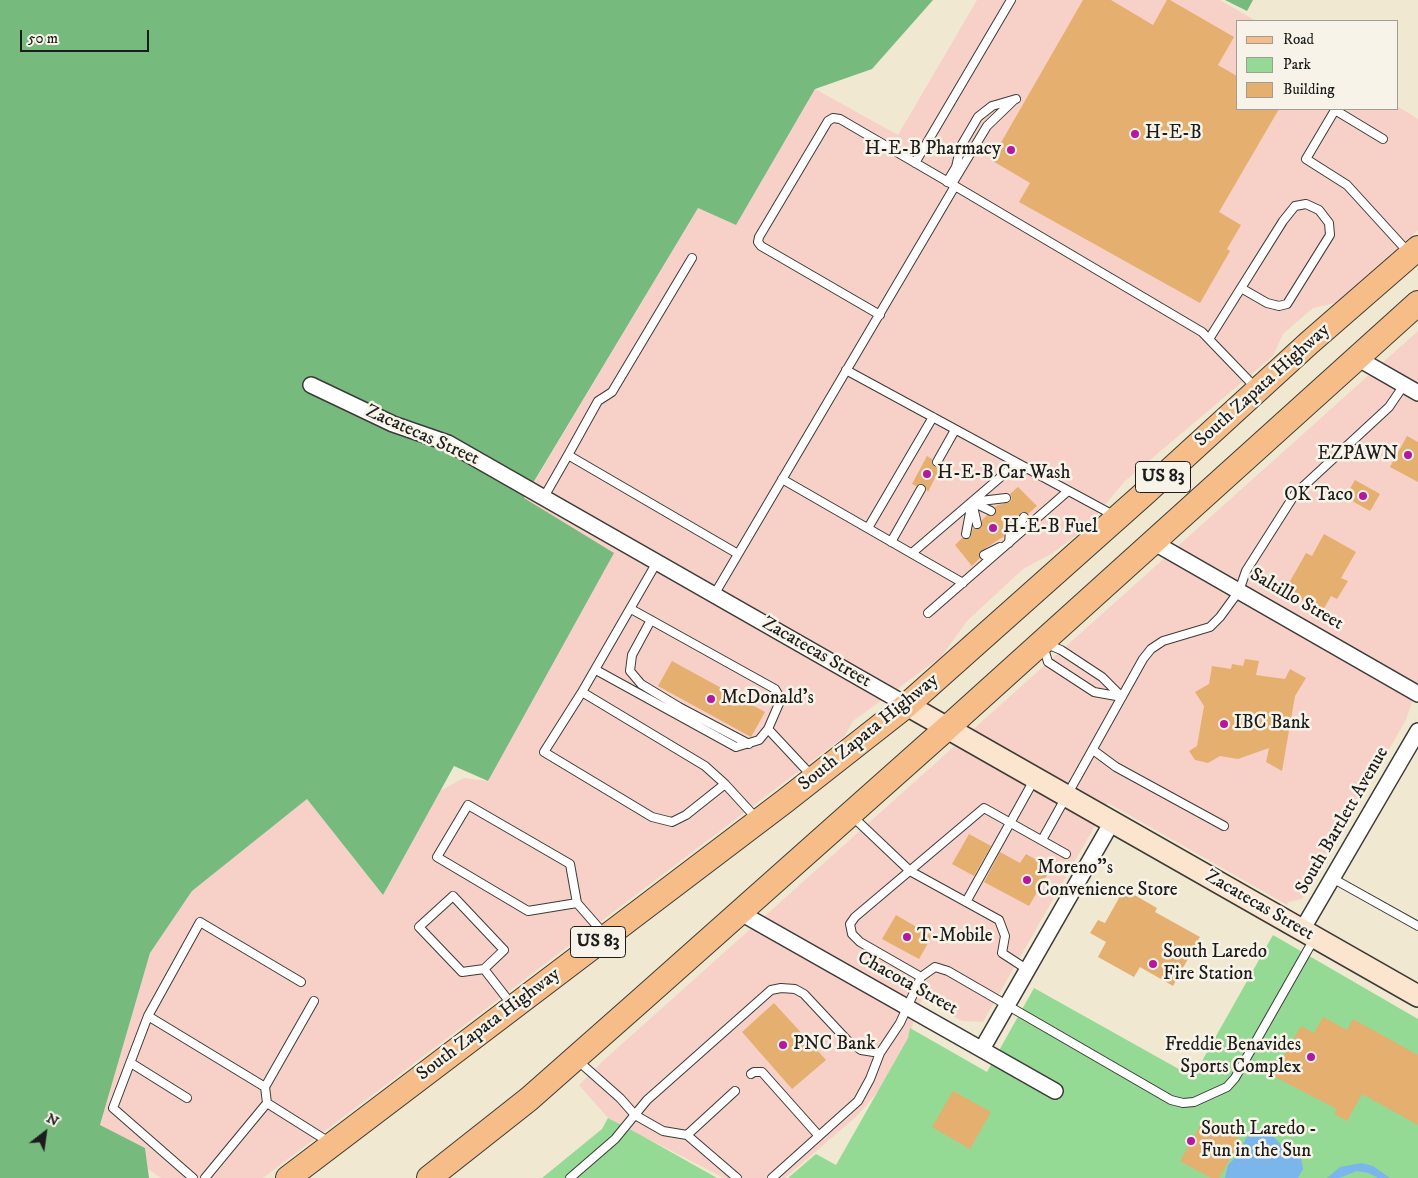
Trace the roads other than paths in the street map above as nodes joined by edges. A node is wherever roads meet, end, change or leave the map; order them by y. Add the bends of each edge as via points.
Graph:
1 (1011, 0) edge
2 (1335, 110) edge
3 (1383, 138) dead end
4 (915, 163) junction
5 (951, 184) junction
6 (1414, 251) edge
7 (692, 258) dead end
8 (1241, 288) junction
9 (1418, 303) edge
10 (880, 315) junction
11 (1208, 339) junction
12 (1357, 358) junction
13 (846, 370) junction
14 (311, 385) dead end
15 (1404, 385) junction
16 (1257, 390) junction
17 (1418, 393) edge
18 (933, 418) junction
19 (955, 430) junction
20 (568, 455) junction
21 (937, 462) dead end
22 (1018, 463) junction
23 (782, 479) junction
24 (922, 489) dead end
25 (1068, 491) junction
26 (544, 497) junction
27 (1006, 498) dead end
28 (972, 502) junction
29 (991, 511) dead end
30 (1024, 517) dead end
31 (1117, 518) junction
32 (977, 524) dead end
33 (868, 528) junction
34 (1010, 531) dead end
35 (966, 534) dead end
36 (892, 542) junction
37 (1153, 542) junction
38 (1009, 543) junction
39 (994, 545) dead end
40 (912, 553) junction
41 (738, 554) junction
42 (984, 555) dead end
43 (657, 562) junction
44 (963, 583) junction
45 (1239, 590) junction
46 (714, 595) junction
47 (630, 609) junction
48 (928, 613) dead end
49 (651, 620) junction
50 (1042, 642) junction
51 (596, 670) junction
52 (582, 692) junction
53 (1418, 694) edge
54 (1122, 697) junction
55 (907, 705) junction
56 (947, 728) junction
57 (768, 730) junction
58 (1418, 732) edge
59 (749, 744) junction
60 (1093, 750) junction
61 (814, 778) junction
62 (1036, 778) junction
63 (725, 784) junction
64 (1068, 797) junction
65 (850, 814) junction
66 (759, 820) junction
67 (1112, 822) junction
68 (1010, 823) junction
69 (1224, 826) dead end
70 (1042, 840) junction
71 (1066, 854) dead end
72 (910, 871) junction
73 (1332, 878) junction
74 (966, 902) junction
75 (577, 903) junction
76 (738, 912) junction
77 (1418, 926) edge
78 (1308, 934) junction
79 (606, 936) junction
80 (484, 969) junction
81 (1028, 970) junction
82 (921, 978) junction
83 (301, 982) dead end
84 (1418, 996) edge
85 (314, 1001) dead end
86 (514, 1006) junction
87 (906, 1006) junction
88 (1007, 1006) junction
89 (148, 1016) junction
90 (982, 1049) junction
91 (880, 1052) junction
92 (575, 1059) junction
93 (131, 1063) junction
94 (751, 1074) dead end
95 (265, 1087) junction
96 (735, 1091) dead end
97 (1055, 1091) dead end
98 (187, 1098) dead end
99 (267, 1103) junction
100 (635, 1115) junction
101 (687, 1135) junction
102 (819, 1136) junction
103 (333, 1144) junction
104 (193, 1178) edge
105 (205, 1178) edge
106 (288, 1178) edge
107 (429, 1178) edge
108 (570, 1178) edge
109 (737, 1178) edge
110 (772, 1178) edge

1 - 4 lane
2 - 3 lane
2 - 6 lane via 1306,159 1347,185
4 - 5 lane
4 - 10 lane via 840,119 828,120 758,237 762,246
5 - 5 lane via 987,126 1016,99 992,106 978,117 961,146
5 - 10 lane
5 - 11 lane
6 - 16 main road, South Zapata Highway / US 83
7 - 20 lane via 612,392 598,401
8 - 8 lane via 1295,206 1306,204 1319,210 1329,223 1330,235 1287,304 1267,303
8 - 11 lane
9 - 12 main road, US 83
10 - 13 lane
11 - 16 lane
12 - 15 street
12 - 37 main road, US 83
13 - 18 lane
13 - 23 lane
14 - 26 street, Zacatecas Street via 393,424 448,443
15 - 17 street
15 - 45 lane via 1389,406 1295,494 1246,571
16 - 31 main road, South Zapata Highway / US 83
18 - 19 lane
18 - 33 lane
19 - 21 lane
19 - 22 lane
20 - 26 lane
20 - 41 lane
22 - 25 lane
22 - 28 lane
23 - 33 lane
23 - 41 lane
24 - 36 lane
25 - 31 lane
25 - 38 lane
26 - 43 street, Zacatecas Street
27 - 28 lane
28 - 29 lane
28 - 32 lane
28 - 35 lane
28 - 40 lane
30 - 38 lane
31 - 55 main road, South Zapata Highway / US 83
33 - 36 lane
34 - 38 lane
36 - 40 lane
37 - 45 street, Saltillo Street
37 - 50 main road, US 83
38 - 39 lane
38 - 42 lane
38 - 44 lane
40 - 44 lane
41 - 46 lane
43 - 46 street, Zacatecas Street
43 - 47 lane
44 - 48 lane
45 - 53 street, Saltillo Street
45 - 54 lane via 1210,627 1163,641 1151,649
46 - 55 street, Zacatecas Street
47 - 49 lane
47 - 51 lane
49 - 57 lane via 775,689 781,699
49 - 59 lane via 632,655 630,671 641,684
50 - 54 lane via 1061,650 1102,677
50 - 54 lane via 1048,662 1094,692
50 - 56 main road, US 83
51 - 52 lane
51 - 59 lane via 736,747
52 - 63 lane via 706,766
52 - 63 lane via 544,752 652,817 672,822
54 - 60 lane
55 - 56 street, Zacatecas Street
55 - 61 main road, South Zapata Highway / US 83
56 - 62 street, Zacatecas Street
56 - 65 main road, US 83
57 - 59 lane via 759,740
57 - 61 lane
58 - 73 street, South Bartlett Avenue
60 - 64 lane
60 - 69 lane via 1116,767
61 - 66 main road, South Zapata Highway / US 83
62 - 64 street, Zacatecas Street
62 - 68 lane
63 - 66 lane
64 - 67 street, Zacatecas Street
64 - 70 lane
65 - 72 lane
65 - 76 main road, US 83
66 - 79 main road, South Zapata Highway / US 83
67 - 78 street, Zacatecas Street
67 - 81 street
68 - 70 lane
68 - 72 lane via 984,808
68 - 74 lane
70 - 71 lane
72 - 74 lane
72 - 82 lane via 850,924 852,934 860,942
73 - 77 lane
73 - 78 street, South Bartlett Avenue
74 - 81 lane via 999,920 1005,936 1002,953
75 - 75 lane via 570,864 468,806 437,857 528,911
75 - 79 lane
76 - 87 street, Chacota Street
76 - 92 main road, US 83
78 - 84 street, Zacatecas Street
78 - 88 lane via 1235,1078 1226,1087 1194,1102 1171,1100
79 - 86 main road, South Zapata Highway / US 83
80 - 80 lane via 504,950 453,896 419,927 462,972
80 - 86 lane
81 - 88 street
82 - 87 lane
82 - 88 lane via 935,967
83 - 89 lane via 200,922
85 - 95 lane
86 - 103 main road, South Zapata Highway / US 83
87 - 90 street, Chacota Street
87 - 91 lane via 900,1023
88 - 90 street
89 - 93 lane
89 - 95 lane
90 - 97 street, Chacota Street
91 - 100 lane via 862,1050 847,1040 804,994 795,989 771,990 647,1100
91 - 102 lane via 858,1101
92 - 100 lane
92 - 107 main road, US 83
93 - 98 lane
93 - 104 lane via 113,1108
94 - 102 lane via 762,1072
95 - 99 lane
96 - 101 lane
99 - 103 lane
99 - 105 lane
100 - 101 lane via 663,1131
100 - 108 lane via 615,1139
101 - 109 lane
102 - 110 lane
103 - 106 main road, South Zapata Highway / US 83

